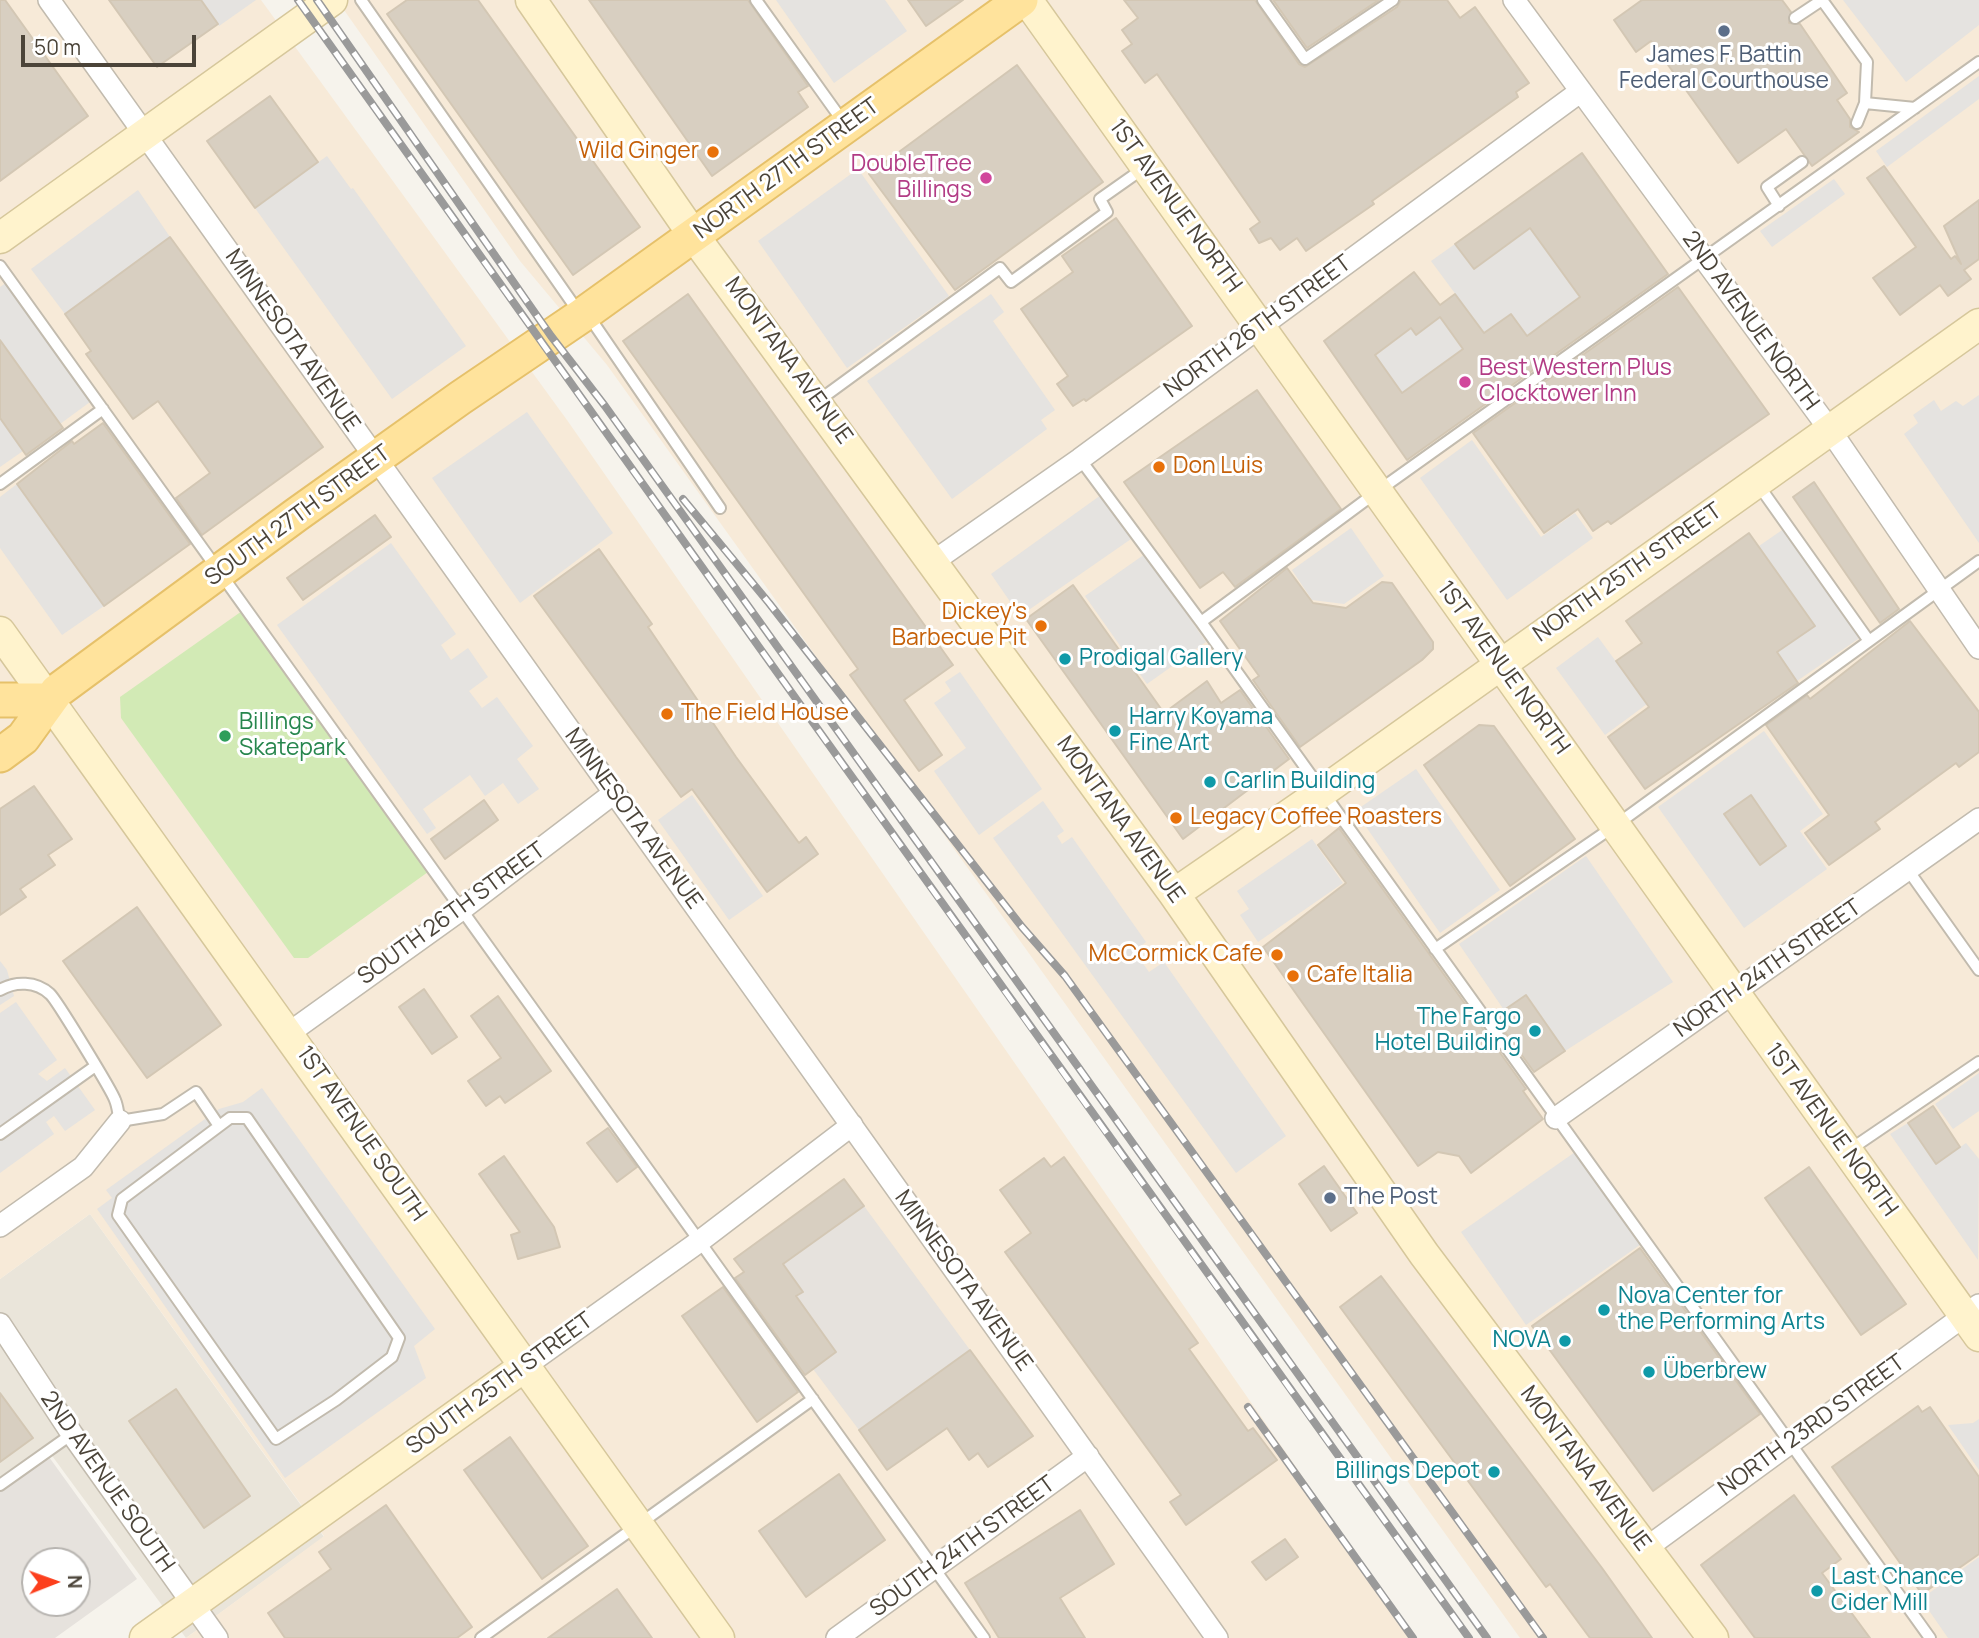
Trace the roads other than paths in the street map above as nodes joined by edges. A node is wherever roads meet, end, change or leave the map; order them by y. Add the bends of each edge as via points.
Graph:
1 (49, 0) edge
2 (360, 0) edge
3 (531, 0) edge
4 (756, 0) edge
5 (1021, 0) edge
6 (1027, 0) edge
7 (1263, 0) edge
8 (1393, 0) edge
9 (1514, 0) edge
10 (1822, 0) edge
11 (327, 4) edge
12 (1795, 18) dead end
13 (1979, 62) edge
14 (1581, 91) junction
15 (1865, 103) junction
16 (1915, 108) junction
17 (1857, 123) dead end
18 (845, 125) junction
19 (144, 133) junction
20 (1802, 162) dead end
21 (1146, 166) junction
22 (1779, 206) junction
23 (694, 236) junction
24 (0, 238) edge
25 (1705, 259) junction
26 (0, 266) edge
27 (584, 315) junction
28 (1979, 324) edge
29 (1260, 325) junction
30 (551, 336) joint
31 (818, 401) junction
32 (103, 409) junction
33 (1830, 430) junction
34 (376, 458) junction
35 (1080, 459) junction
36 (1757, 482) junction
37 (0, 484) edge
38 (1378, 491) junction
39 (720, 508) dead end
40 (933, 561) junction
41 (1979, 561) edge
42 (220, 574) junction
43 (1939, 590) junction
44 (1201, 622) junction
45 (0, 632) edge
46 (1869, 641) junction
47 (1979, 648) edge
48 (1500, 663) junction
49 (0, 700) edge
50 (48, 700) junction
51 (0, 755) edge
52 (1322, 792) junction
53 (614, 793) junction
54 (1979, 820) edge
55 (1616, 825) junction
56 (1908, 870) junction
57 (1174, 894) junction
58 (461, 909) junction
59 (1435, 949) junction
60 (1979, 970) edge
61 (0, 990) edge
62 (1732, 992) junction
63 (289, 1033) junction
64 (1979, 1062) edge
65 (94, 1066) junction
66 (1556, 1118) junction
67 (120, 1121) junction
68 (852, 1125) junction
69 (219, 1126) junction
70 (0, 1134) edge
71 (1846, 1152) junction
72 (0, 1226) edge
73 (699, 1241) junction
74 (1974, 1318) edge
75 (0, 1324) edge
76 (525, 1366) junction
77 (813, 1399) junction
78 (72, 1434) junction
79 (1789, 1444) junction
80 (1088, 1456) junction
81 (0, 1485) edge
82 (638, 1525) junction
83 (1645, 1549) junction
84 (934, 1569) junction
85 (193, 1604) junction
86 (145, 1638) edge
87 (217, 1638) edge
88 (481, 1638) edge
89 (719, 1638) edge
90 (838, 1638) edge
91 (984, 1638) edge
92 (1217, 1638) edge
93 (1713, 1638) edge
94 (1930, 1638) edge

1 - 19 street, MINNESOTA AVENUE
2 - 27 lane
3 - 23 main road, MONTANA AVENUE
4 - 18 lane
5 - 18 main road, NORTH 27TH STREET
6 - 21 main road, 1ST AVENUE NORTH
7 - 8 lane via 1305,59
9 - 14 street, 2ND AVENUE NORTH
10 - 12 lane
10 - 15 lane via 1867,62
11 - 19 main road
13 - 16 lane
14 - 25 street, 2ND AVENUE NORTH
14 - 29 street, NORTH 26TH STREET
15 - 16 lane
15 - 17 lane
16 - 22 lane
18 - 23 main road, NORTH 27TH STREET
19 - 24 main road
19 - 34 street, MINNESOTA AVENUE
20 - 22 lane via 1767,187
21 - 29 main road, 1ST AVENUE NORTH
21 - 31 lane via 1100,199 1107,212 1011,282 1000,268
22 - 25 lane
23 - 27 main road, NORTH 27TH STREET
23 - 31 main road, MONTANA AVENUE
25 - 33 street, 2ND AVENUE NORTH
25 - 38 lane
26 - 32 lane
27 - 30 main road, NORTH 27TH STREET
27 - 39 lane
28 - 33 main road, NORTH 25TH STREET
29 - 35 street, NORTH 26TH STREET
29 - 38 main road, 1ST AVENUE NORTH
30 - 34 main road, SOUTH 27TH STREET
31 - 40 main road, MONTANA AVENUE
32 - 37 lane
32 - 42 lane
33 - 36 main road, NORTH 25TH STREET
33 - 43 street, 2ND AVENUE NORTH
34 - 42 main road, SOUTH 27TH STREET
34 - 53 street, MINNESOTA AVENUE
35 - 40 street, NORTH 26TH STREET
35 - 44 lane
36 - 46 lane
36 - 48 main road, NORTH 25TH STREET
38 - 44 lane
38 - 48 main road, 1ST AVENUE NORTH
40 - 57 main road, MONTANA AVENUE
41 - 43 lane
42 - 50 main road, SOUTH 27TH STREET
42 - 58 lane
43 - 46 lane
43 - 47 street, 2ND AVENUE NORTH
44 - 52 lane
45 - 50 main road, 1ST AVENUE SOUTH
46 - 55 lane
48 - 52 main road, NORTH 25TH STREET
48 - 55 main road, 1ST AVENUE NORTH
49 - 50 main road
50 - 51 main road, SOUTH 27TH STREET via 23,738
50 - 63 main road, 1ST AVENUE SOUTH
52 - 57 main road, NORTH 25TH STREET
52 - 59 lane
53 - 58 street, SOUTH 26TH STREET
53 - 68 street, MINNESOTA AVENUE
54 - 56 street, NORTH 24TH STREET
55 - 59 lane
55 - 62 main road, 1ST AVENUE NORTH
56 - 60 lane
56 - 62 street, NORTH 24TH STREET
57 - 83 main road, MONTANA AVENUE via 1419,1246
58 - 63 street, SOUTH 26TH STREET
58 - 73 lane
59 - 66 lane
61 - 65 lane via 29,983 50,994
62 - 66 street, NORTH 24TH STREET
62 - 71 main road, 1ST AVENUE NORTH
63 - 76 main road, 1ST AVENUE SOUTH
64 - 71 lane
65 - 67 lane via 115,1100
65 - 70 lane
66 - 79 lane
67 - 69 lane via 163,1114 196,1092
67 - 72 street via 83,1167
68 - 73 street, SOUTH 25TH STREET
68 - 80 street, MINNESOTA AVENUE
69 - 69 lane via 122,1199 118,1215 276,1439 392,1357 400,1338 247,1118 230,1118
71 - 74 main road, 1ST AVENUE NORTH
73 - 76 street, SOUTH 25TH STREET
73 - 77 lane
74 - 79 street, NORTH 23RD STREET
75 - 78 street, 2ND AVENUE SOUTH
76 - 82 main road, 1ST AVENUE SOUTH
76 - 85 main road, SOUTH 25TH STREET
77 - 82 lane
77 - 84 lane
78 - 81 lane
78 - 85 street, 2ND AVENUE SOUTH
79 - 83 street, NORTH 23RD STREET
79 - 94 lane
80 - 84 street, SOUTH 24TH STREET
80 - 92 street, MINNESOTA AVENUE
82 - 88 lane
82 - 89 main road, 1ST AVENUE SOUTH
83 - 93 main road, MONTANA AVENUE
84 - 90 street, SOUTH 24TH STREET
84 - 91 lane
85 - 86 main road, SOUTH 25TH STREET
85 - 87 street, 2ND AVENUE SOUTH

